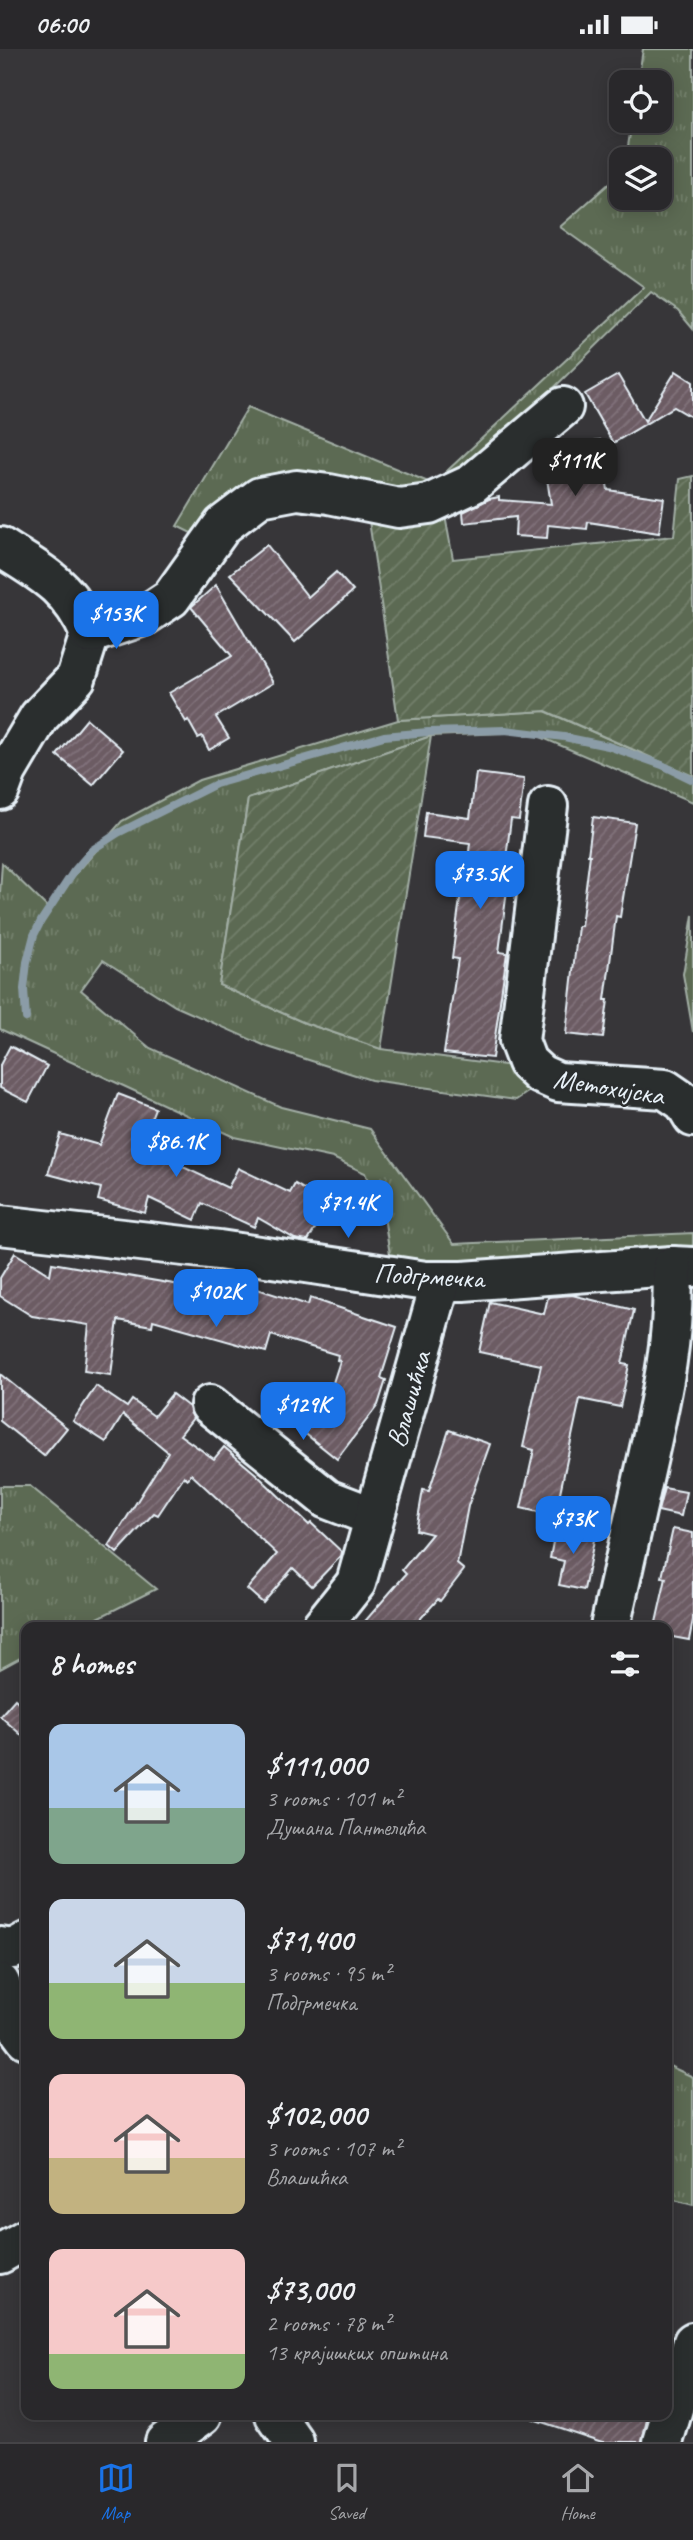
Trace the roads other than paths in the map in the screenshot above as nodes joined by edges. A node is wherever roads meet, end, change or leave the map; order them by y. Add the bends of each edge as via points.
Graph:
1 (563, 407) dead end
2 (0, 547) edge
3 (90, 634) junction
4 (0, 790) edge
5 (548, 806) dead end
6 (693, 1117) edge
7 (0, 1225) edge
8 (682, 1267) edge
9 (441, 1281) junction
10 (210, 1405) dead end
11 (374, 1517) junction
12 (325, 1622) edge
13 (611, 1622) edge
14 (21, 1945) edge
15 (0, 1947) edge
16 (0, 1983) edge
17 (21, 2032) edge
18 (21, 2242) edge
19 (0, 2254) edge
20 (693, 2342) edge
21 (672, 2412) edge
22 (195, 2420) edge
23 (279, 2420) edge
24 (670, 2420) edge
25 (165, 2442) edge
26 (294, 2442) edge
27 (663, 2442) edge

1 - 3 street via 472,484 429,504 399,508 297,491 260,497 223,526 171,598 144,616
2 - 3 street via 62,588 81,612
3 - 4 street via 76,678 38,717
5 - 6 street, Метохијска via 519,1041 527,1062 558,1082 664,1089 684,1102
7 - 9 street, Подгрмечка
8 - 9 street, Подгрмечка
8 - 13 street via 664,1387
9 - 11 street, Влашићка
10 - 11 street via 327,1499
11 - 12 street, Влашићка via 356,1583
14 - 15 street
16 - 17 street
18 - 19 street
20 - 21 street
22 - 25 street
23 - 26 street
24 - 27 street

